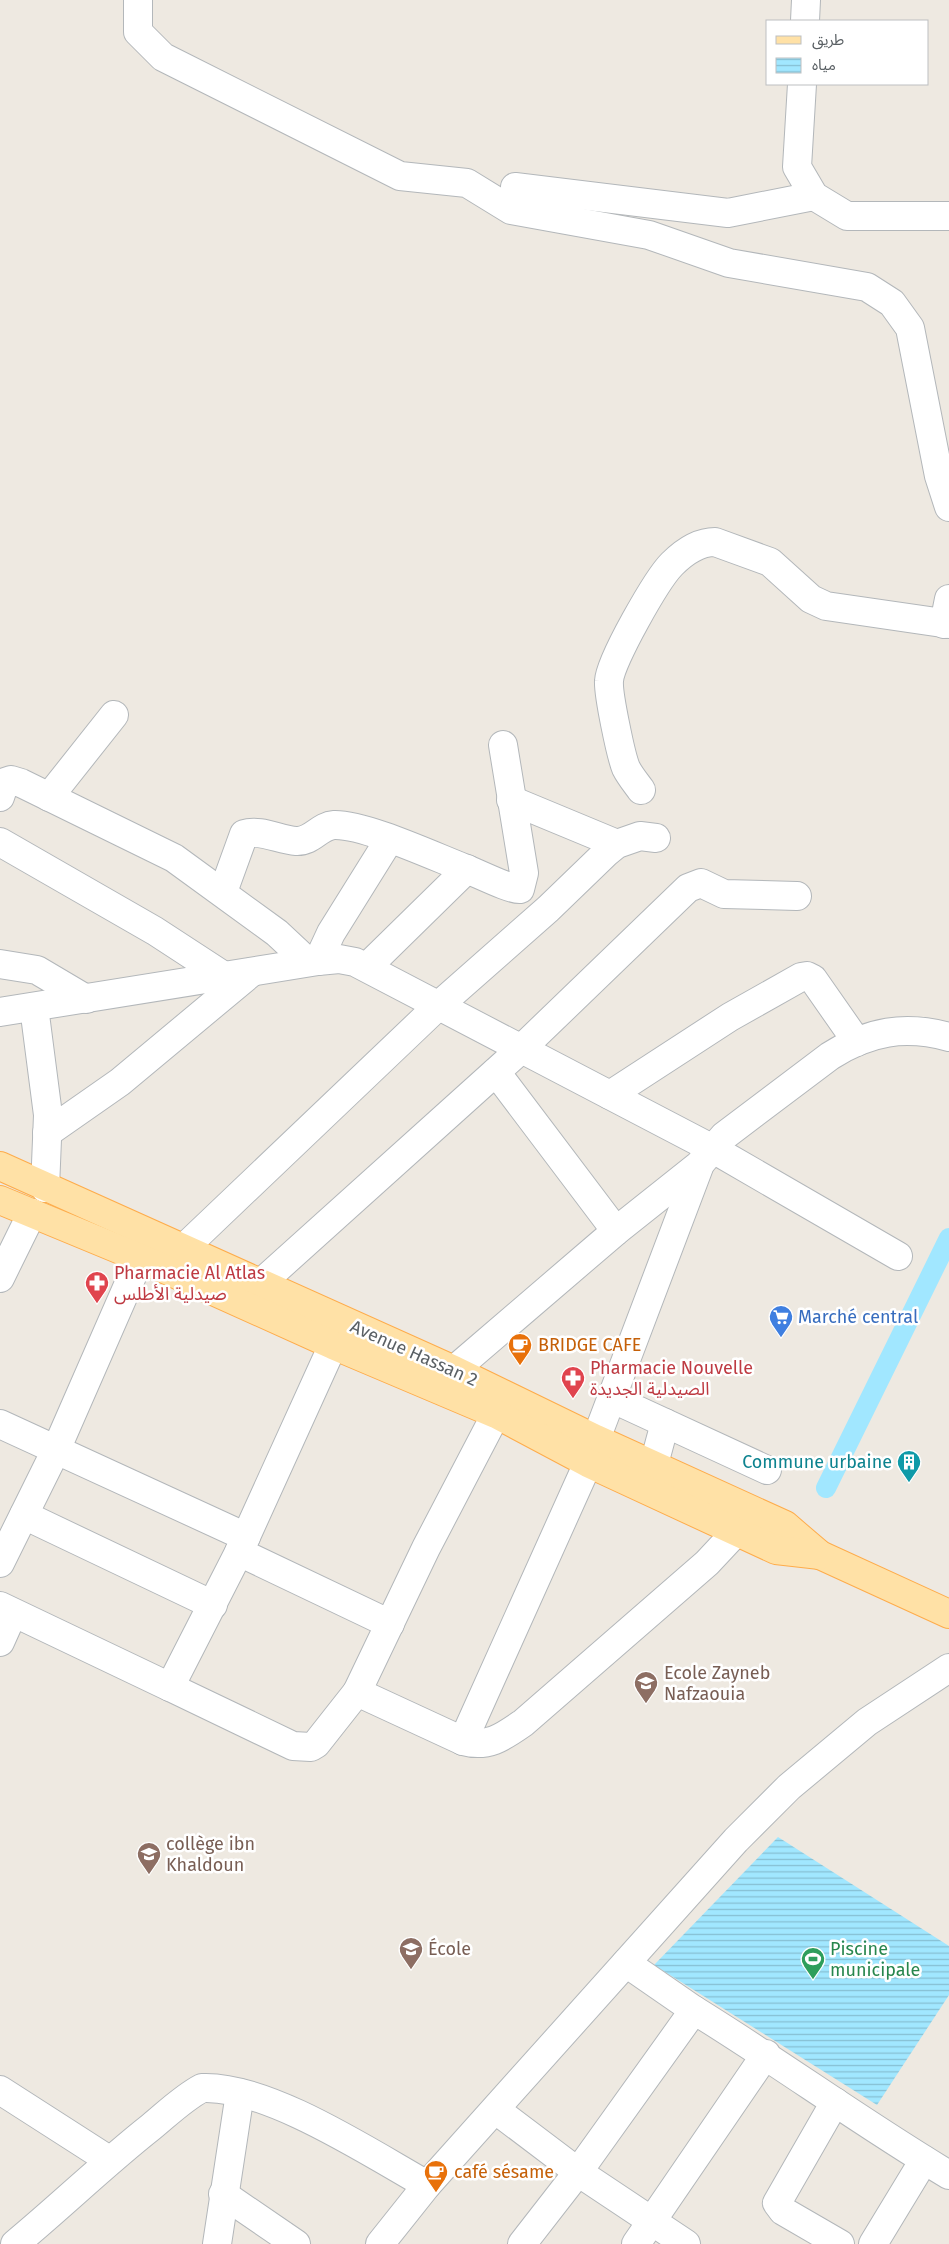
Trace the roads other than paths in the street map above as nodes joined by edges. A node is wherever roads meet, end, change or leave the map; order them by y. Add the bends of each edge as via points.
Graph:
1 (138, 0) edge
2 (806, 0) edge
3 (805, 20) edge
4 (802, 85) edge
5 (515, 187) dead end
6 (814, 196) junction
7 (949, 216) edge
8 (949, 507) edge
9 (947, 616) edge
10 (114, 715) dead end
11 (503, 744) dead end
12 (641, 790) dead end
13 (0, 796) edge
14 (49, 797) junction
15 (511, 800) junction
16 (656, 838) dead end
17 (390, 840) junction
18 (0, 842) edge
19 (617, 844) junction
20 (467, 869) junction
21 (223, 892) junction
22 (797, 896) dead end
23 (313, 961) junction
24 (0, 964) edge
25 (367, 967) junction
26 (252, 972) junction
27 (224, 976) junction
28 (86, 999) junction
29 (34, 1006) junction
30 (438, 1006) junction
31 (0, 1012) edge
32 (949, 1037) edge
33 (857, 1042) junction
34 (520, 1050) junction
35 (496, 1072) junction
36 (610, 1095) junction
37 (47, 1133) junction
38 (706, 1157) junction
39 (0, 1166) edge
40 (45, 1188) junction
41 (0, 1200) edge
42 (32, 1213) junction
43 (616, 1231) junction
44 (184, 1248) junction
45 (898, 1256) dead end
46 (140, 1258) junction
47 (0, 1278) edge
48 (260, 1284) junction
49 (333, 1345) junction
50 (454, 1370) junction
51 (611, 1398) junction
52 (496, 1414) junction
53 (665, 1423) junction
54 (0, 1424) edge
55 (56, 1450) junction
56 (592, 1451) junction
57 (654, 1464) junction
58 (767, 1470) dead end
59 (24, 1515) junction
60 (736, 1532) junction
61 (242, 1544) junction
62 (820, 1555) junction
63 (0, 1563) edge
64 (213, 1605) junction
65 (7, 1609) edge
66 (949, 1614) edge
67 (390, 1624) junction
68 (0, 1642) edge
69 (949, 1668) edge
70 (170, 1687) junction
71 (357, 1692) junction
72 (463, 1741) junction
73 (626, 1963) junction
74 (694, 2010) junction
75 (766, 2054) junction
76 (0, 2090) edge
77 (240, 2093) junction
78 (835, 2102) junction
79 (496, 2110) junction
80 (109, 2160) junction
81 (924, 2160) junction
82 (578, 2172) junction
83 (949, 2175) edge
84 (427, 2185) junction
85 (223, 2194) junction
86 (653, 2222) junction
87 (15, 2244) edge
88 (216, 2244) edge
89 (296, 2244) edge
90 (380, 2244) edge
91 (522, 2244) edge
92 (636, 2244) edge
93 (686, 2244) edge
94 (840, 2244) edge
95 (873, 2244) edge

1 - 8 street via 138,32 163,57 400,176 466,183 511,210 649,235 729,263 867,287 892,302 910,328 939,476
2 - 3 street
4 - 6 street via 797,167
5 - 6 street via 728,213
6 - 7 street via 846,216
9 - 12 street via 826,606 811,598 770,562 715,542 693,547 664,572 621,650 609,680 626,766
10 - 14 street
11 - 15 street
13 - 14 street via 4,784 11,780
14 - 21 street via 174,858
15 - 19 street
15 - 20 street via 524,873 520,888 511,889
16 - 19 street via 640,836
17 - 20 street
17 - 21 street via 335,825 324,828 306,841 247,833 237,850
17 - 23 street
18 - 27 street via 155,931
19 - 30 street
20 - 25 street
21 - 23 street
22 - 34 street via 724,894 705,883 693,885
23 - 25 street via 338,959
23 - 26 street
24 - 28 street via 37,970
25 - 30 street
26 - 27 street
26 - 37 street via 120,1082
27 - 28 street
28 - 29 street
29 - 31 street
29 - 37 street via 43,1064
30 - 34 street
30 - 44 street
32 - 33 street via 926,1030 904,1030 874,1035
33 - 36 street via 813,979 801,977 730,1017
33 - 38 street via 830,1056 786,1088 724,1136
34 - 35 street
34 - 36 street
35 - 43 street
35 - 48 street
36 - 38 street
37 - 40 street
38 - 43 street
38 - 45 street
38 - 51 street
39 - 40 main road, Avenue Hassan 2
40 - 44 main road, Avenue Hassan 2
41 - 42 main road, Avenue Hassan 2
42 - 46 main road, Avenue Hassan 2
42 - 47 street
43 - 50 street
44 - 48 main road, Avenue Hassan 2
46 - 49 main road, Avenue Hassan 2
46 - 55 street
48 - 50 main road, Avenue Hassan 2
49 - 52 main road, Avenue Hassan 2
49 - 61 street
50 - 56 main road, Avenue Hassan 2
51 - 53 street
51 - 56 street
52 - 56 main road, Avenue Hassan 2
52 - 67 street
53 - 57 street
53 - 58 street
54 - 55 street
55 - 59 street
55 - 61 street
56 - 57 main road, Avenue Hassan 2
56 - 60 main road, Avenue Hassan 2
56 - 72 street
57 - 62 main road, Avenue Hassan 2 via 784,1525
59 - 63 street
59 - 64 street
60 - 62 main road, Avenue Hassan 2 via 776,1550
60 - 72 street via 707,1563 523,1723 497,1740 477,1744
61 - 64 street
61 - 67 street
62 - 66 main road, Avenue Hassan 2
64 - 70 street
65 - 68 street
65 - 70 street
67 - 71 street
69 - 73 street via 867,1722 789,1787 736,1840
70 - 71 street via 293,1746 303,1747 311,1747 320,1740
71 - 72 street
73 - 74 street
73 - 79 street
74 - 75 street
74 - 82 street
75 - 78 street
75 - 86 street
76 - 80 street
77 - 80 street via 212,2088 196,2092
77 - 84 street via 266,2100 325,2127
77 - 85 street
78 - 81 street
78 - 94 street via 777,2203 783,2211
79 - 82 street
79 - 84 street
80 - 87 street via 73,2196
81 - 83 street
81 - 95 street
82 - 86 street
82 - 91 street
84 - 90 street
85 - 88 street
85 - 89 street
86 - 92 street
86 - 93 street

